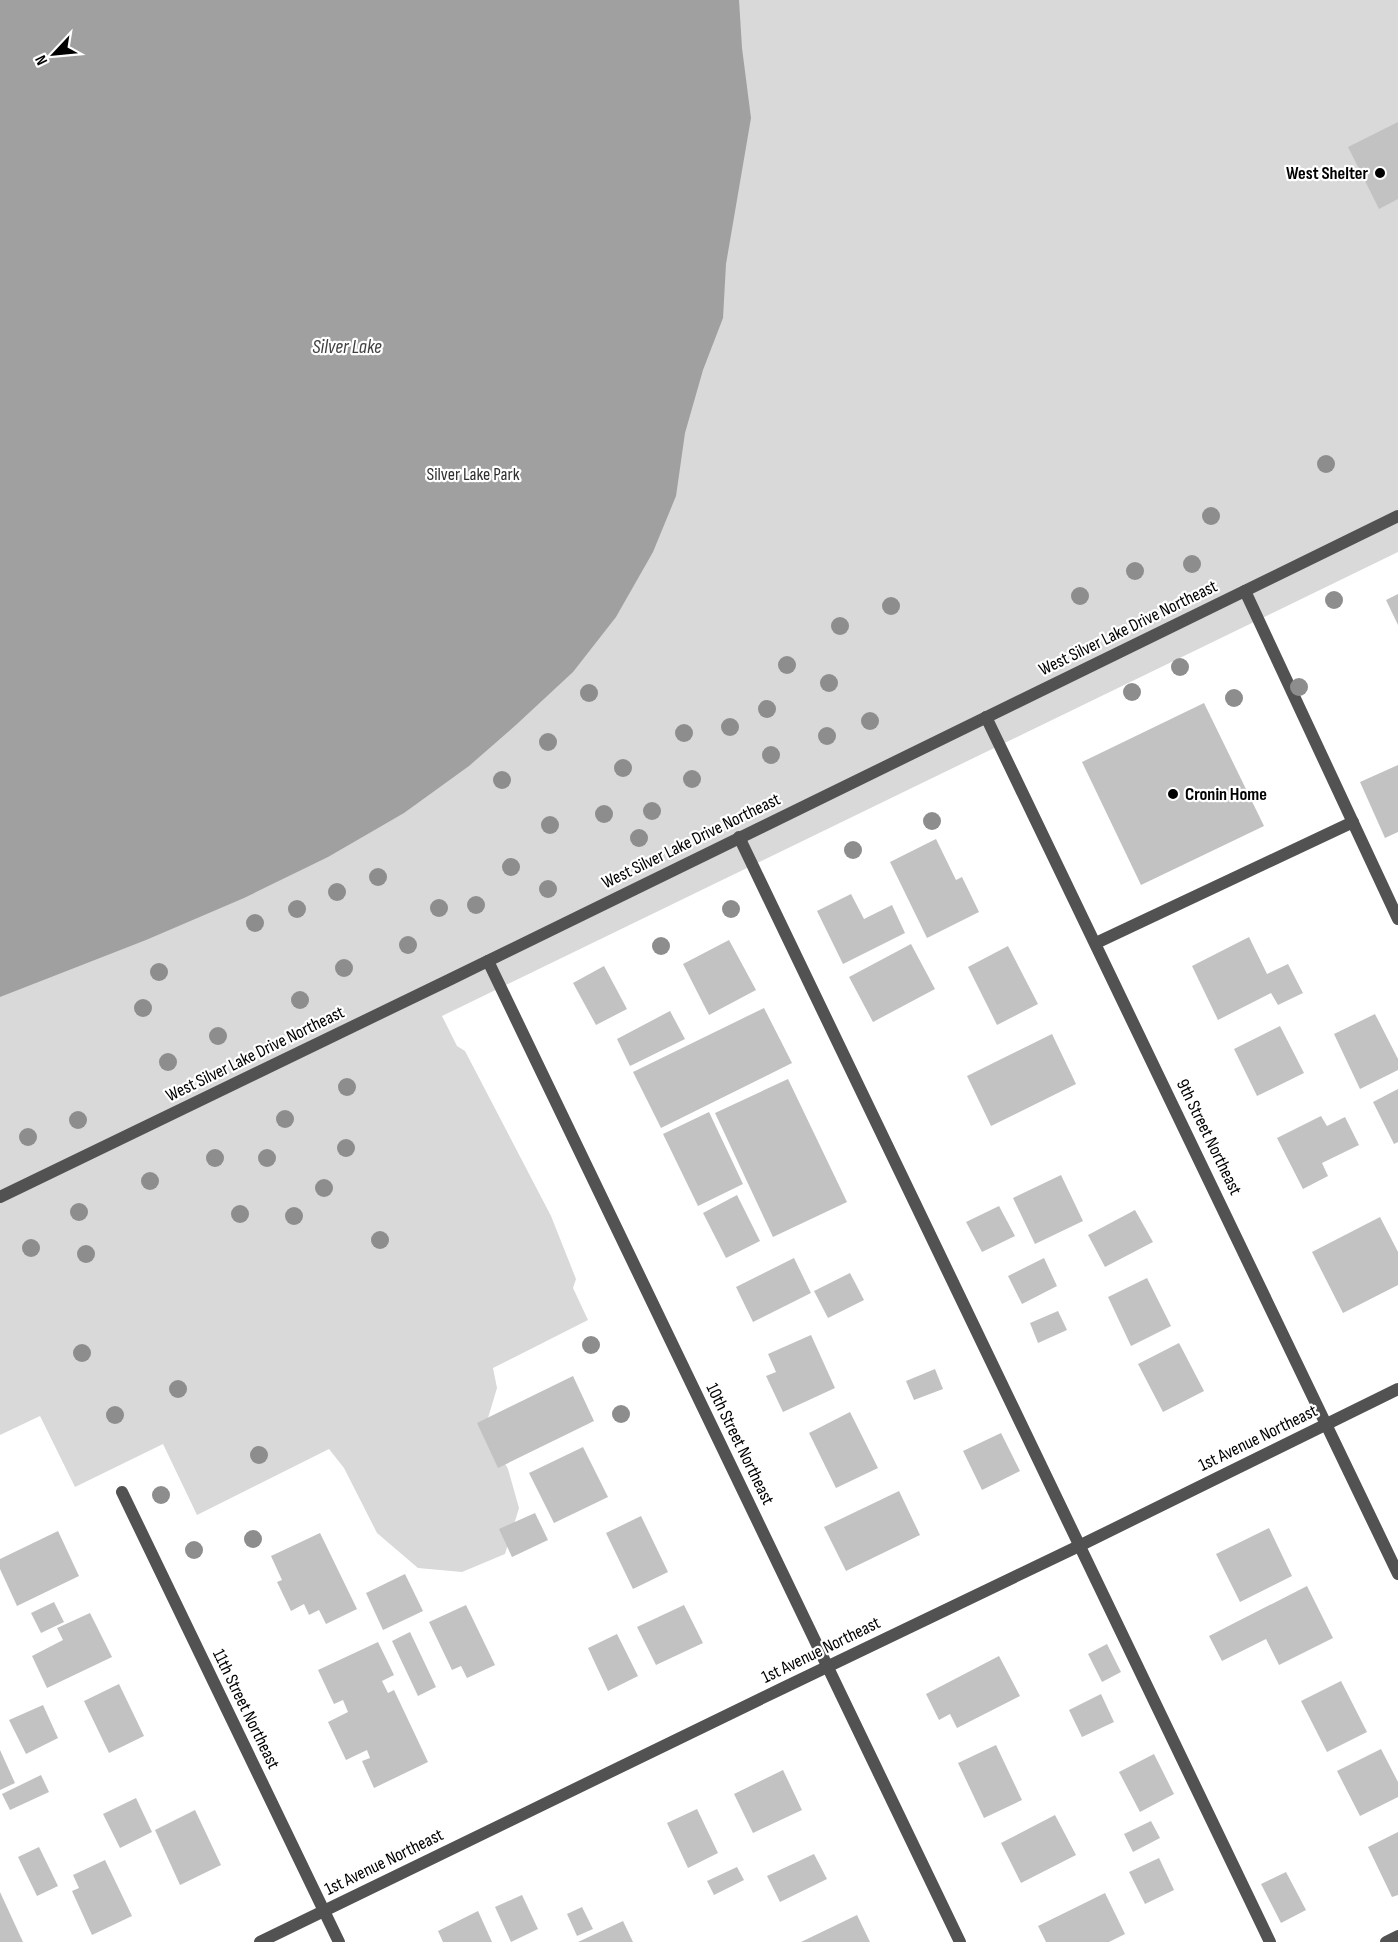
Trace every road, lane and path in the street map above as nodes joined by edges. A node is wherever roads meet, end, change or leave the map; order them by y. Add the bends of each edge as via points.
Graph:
1 (1398, 516) edge
2 (1245, 591) junction
3 (986, 717) junction
4 (1353, 822) junction
5 (739, 837) junction
6 (1398, 919) edge
7 (1096, 943) junction
8 (488, 961) junction
9 (0, 1197) edge
10 (1398, 1389) edge
11 (1326, 1425) junction
12 (122, 1492) dead end
13 (1081, 1545) junction
14 (1398, 1574) edge
15 (828, 1666) junction
16 (323, 1911) junction
17 (1398, 1936) edge
18 (260, 1942) edge
19 (339, 1942) edge
20 (960, 1942) edge
21 (1270, 1942) edge
22 (1386, 1942) edge

1 - 2 street, West Silver Lake Drive Northeast
2 - 3 street, West Silver Lake Drive Northeast
2 - 4 street
3 - 5 street, West Silver Lake Drive Northeast
3 - 7 street, 9th Street Northeast
4 - 6 street
4 - 7 street
5 - 8 street, West Silver Lake Drive Northeast
5 - 13 street
7 - 11 street, 9th Street Northeast
8 - 9 street, West Silver Lake Drive Northeast
8 - 15 street, 10th Street Northeast
10 - 11 street, 1st Avenue Northeast
11 - 13 street, 1st Avenue Northeast
11 - 14 street, 9th Street Northeast
12 - 16 street, 11th Street Northeast
13 - 15 street, 1st Avenue Northeast
13 - 21 street
15 - 16 street, 1st Avenue Northeast
15 - 20 street, 10th Street Northeast
16 - 18 street, 1st Avenue Northeast
16 - 19 street, 11th Street Northeast
17 - 22 street

